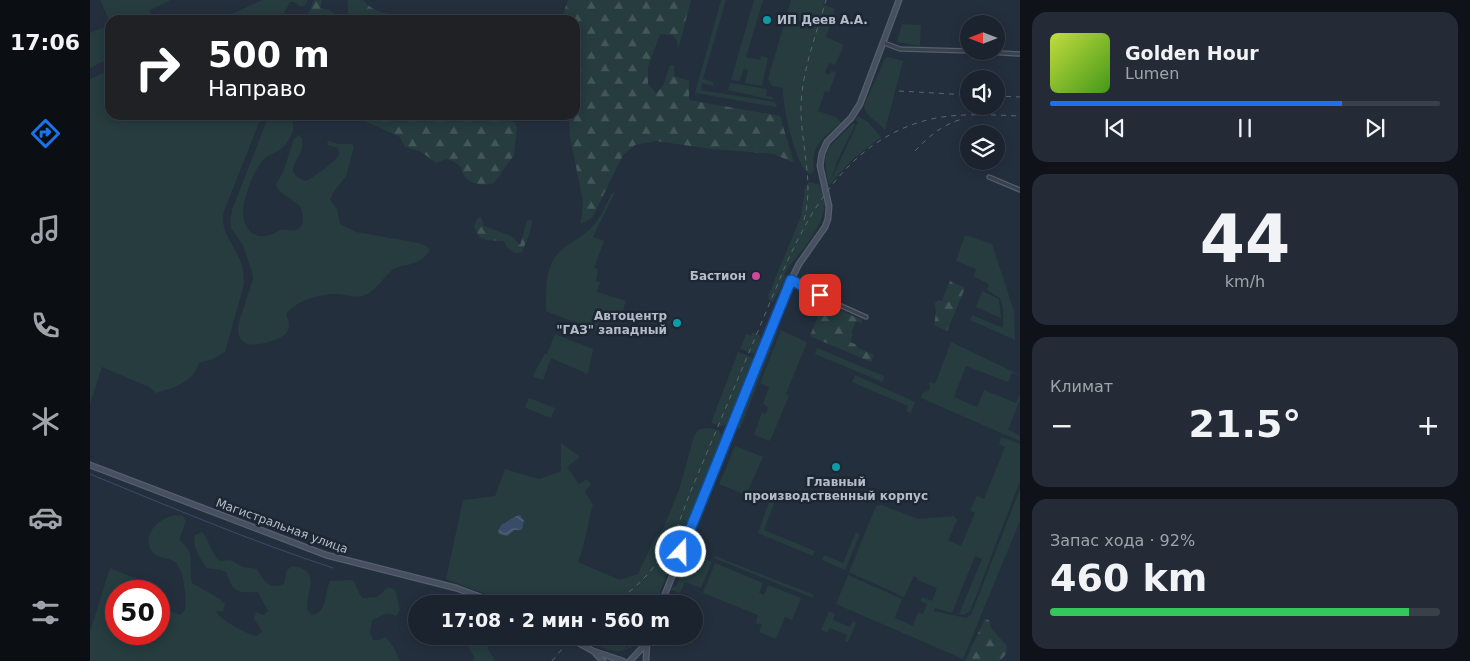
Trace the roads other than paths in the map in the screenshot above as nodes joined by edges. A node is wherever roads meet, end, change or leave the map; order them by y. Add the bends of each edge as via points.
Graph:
1 (899, 0) edge
2 (884, 43) junction
3 (960, 51) edge
4 (1005, 53) edge
5 (1020, 54) edge
6 (989, 177) dead end
7 (1020, 190) edge
8 (791, 280) junction
9 (866, 317) dead end
10 (90, 464) edge
11 (475, 595) edge
12 (665, 595) edge
13 (582, 645) edge
14 (644, 645) edge
15 (647, 645) edge
16 (593, 651) junction
17 (603, 661) edge
18 (623, 661) edge
19 (629, 661) edge
20 (636, 661) edge
21 (646, 661) edge

1 - 2 main road
2 - 3 street via 900,49
2 - 8 main road via 857,108 844,127 827,142 822,153 820,166 829,206 828,219
4 - 5 street
6 - 7 street
8 - 9 street
8 - 12 main road
10 - 11 main road, Магистральная улица via 326,555
13 - 16 main road
14 - 19 main road
15 - 21 main road
16 - 17 main road
16 - 18 main road
19 - 20 main road

